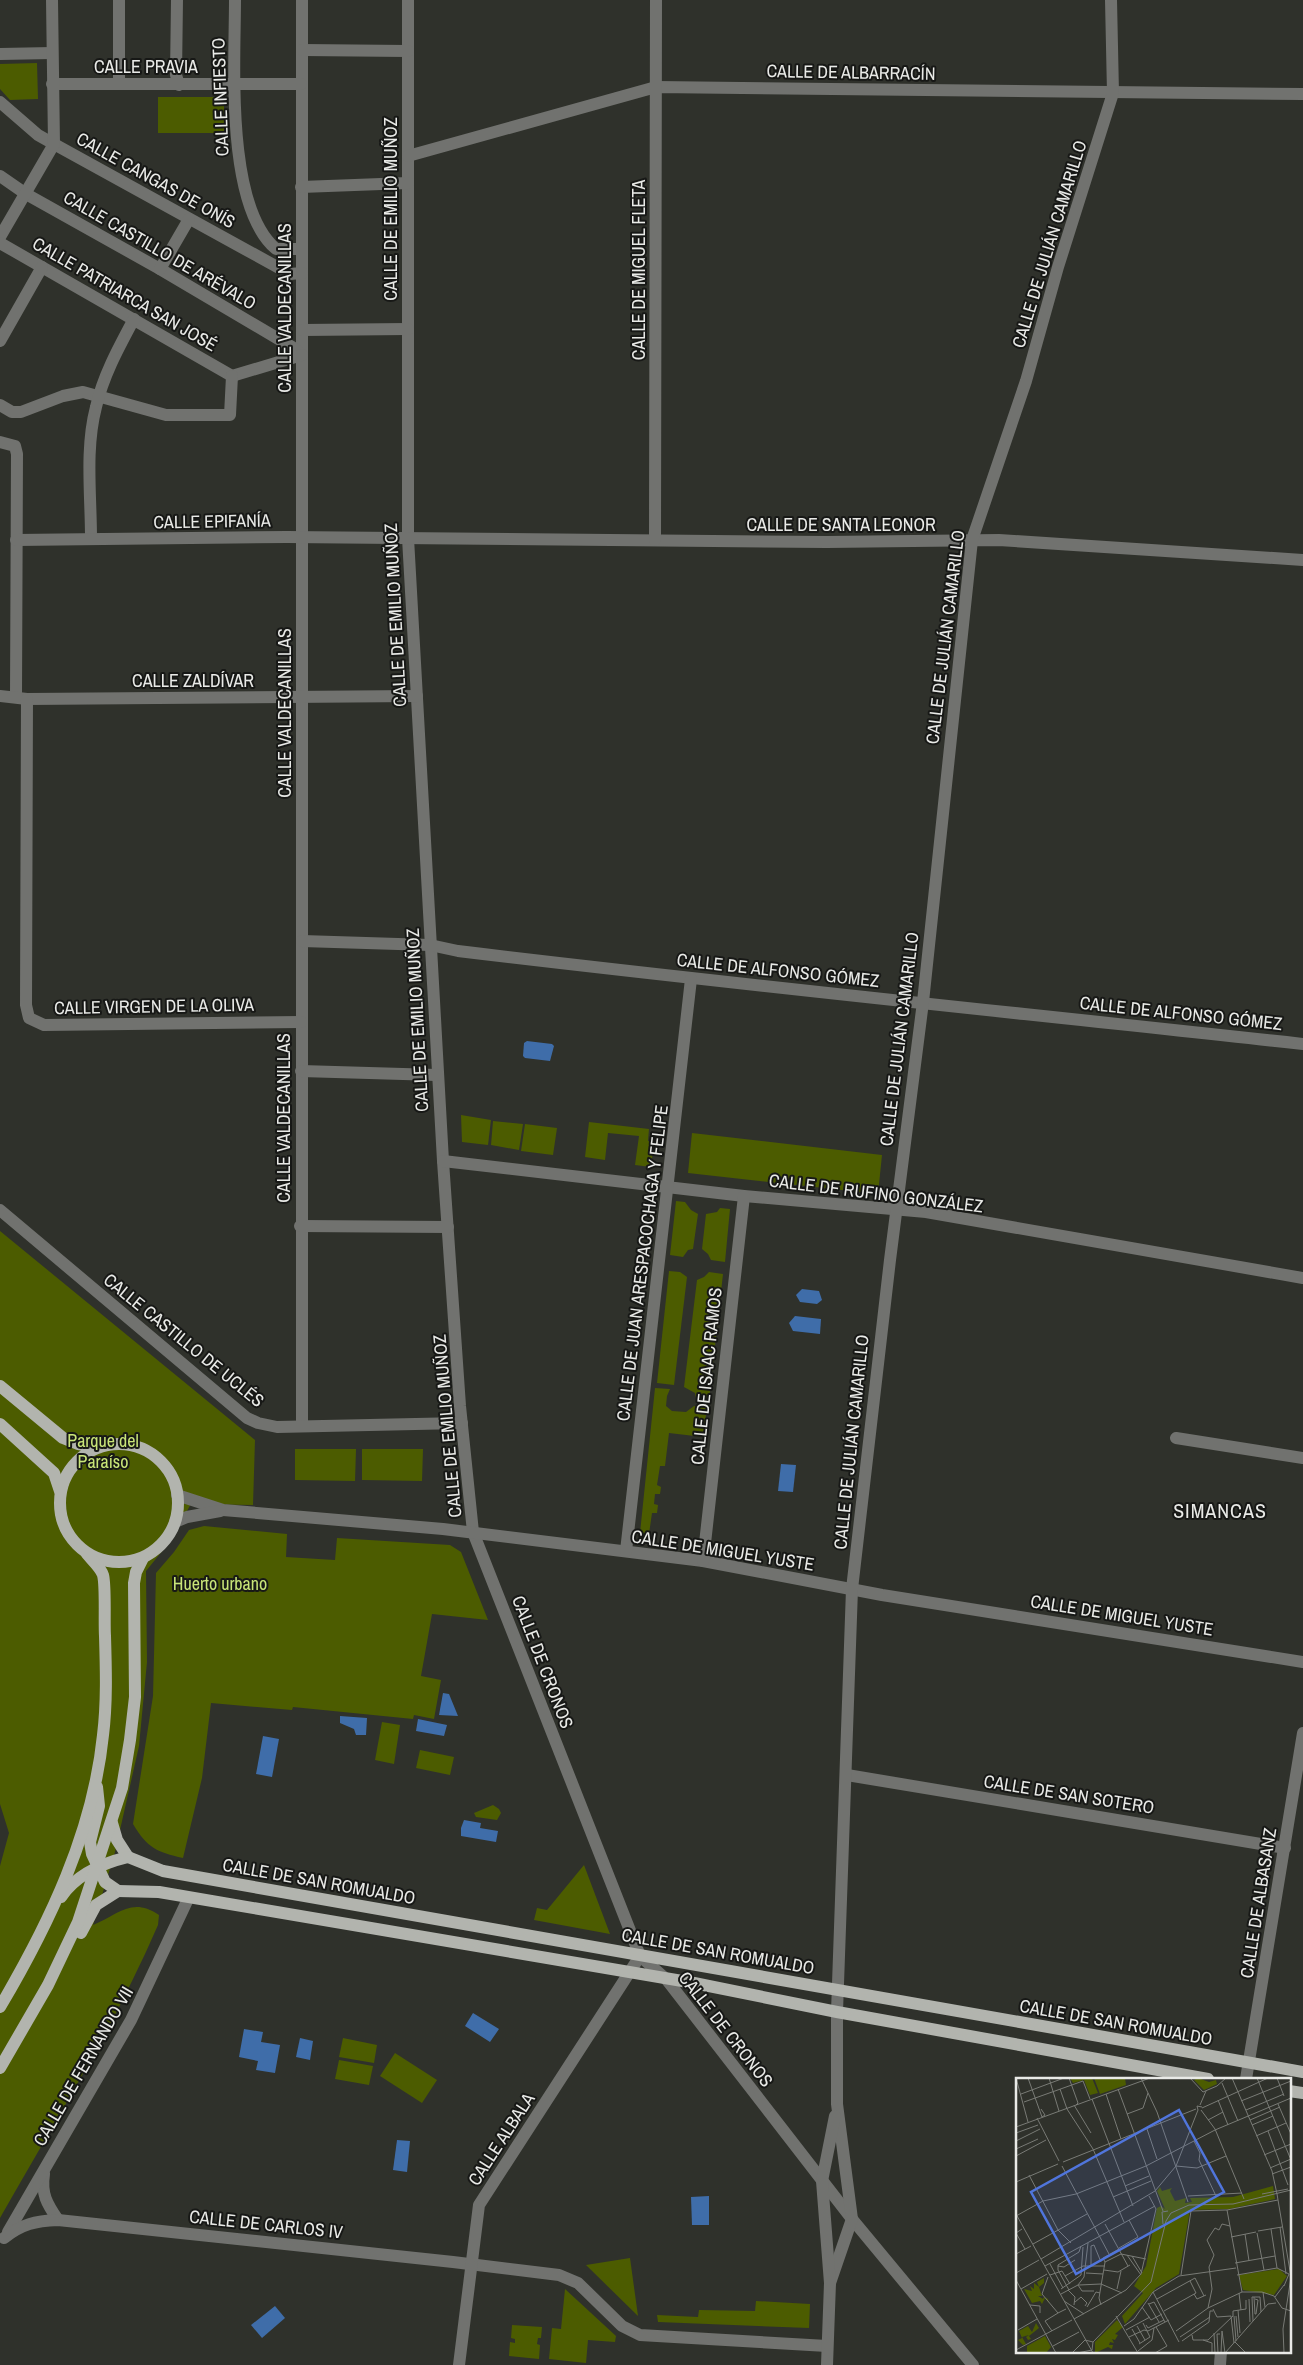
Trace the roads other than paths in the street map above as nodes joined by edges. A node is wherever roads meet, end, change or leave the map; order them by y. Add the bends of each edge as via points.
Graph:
1 (52, 0) edge
2 (118, 0) edge
3 (177, 0) edge
4 (235, 0) edge
5 (302, 0) edge
6 (408, 0) edge
7 (656, 0) edge
8 (1112, 0) edge
9 (302, 50) junction
10 (408, 51) junction
11 (52, 53) junction
12 (0, 54) edge
13 (52, 84) junction
14 (119, 84) junction
15 (235, 84) junction
16 (301, 84) junction
17 (180, 85) junction
18 (656, 87) junction
19 (1113, 93) junction
20 (1303, 94) edge
21 (0, 102) edge
22 (54, 144) junction
23 (408, 156) junction
24 (0, 176) edge
25 (408, 183) junction
26 (301, 187) junction
27 (26, 194) junction
28 (189, 218) junction
29 (0, 237) edge
30 (0, 243) edge
31 (302, 249) junction
32 (42, 267) junction
33 (160, 269) junction
34 (302, 273) junction
35 (134, 319) junction
36 (408, 329) junction
37 (302, 330) junction
38 (0, 341) edge
39 (302, 355) junction
40 (232, 376) junction
41 (99, 395) junction
42 (0, 405) edge
43 (3, 442) edge
44 (91, 538) junction
45 (302, 538) junction
46 (408, 538) junction
47 (16, 540) junction
48 (655, 540) junction
49 (972, 540) junction
50 (1303, 560) edge
51 (0, 696) edge
52 (417, 696) junction
53 (21, 698) junction
54 (302, 698) junction
55 (302, 941) junction
56 (430, 945) junction
57 (691, 979) junction
58 (923, 1002) junction
59 (301, 1022) junction
60 (1303, 1044) edge
61 (300, 1071) junction
62 (437, 1075) junction
63 (443, 1161) junction
64 (669, 1188) junction
65 (744, 1196) junction
66 (0, 1210) edge
67 (896, 1210) junction
68 (300, 1226) junction
69 (448, 1227) junction
70 (1303, 1278) edge
71 (0, 1386) edge
72 (462, 1423) junction
73 (0, 1424) edge
74 (302, 1426) junction
75 (1176, 1438) dead end
76 (98, 1447) junction
77 (1303, 1458) edge
78 (60, 1491) junction
79 (177, 1495) junction
80 (222, 1510) junction
81 (175, 1522) junction
82 (474, 1532) junction
83 (626, 1551) junction
84 (87, 1554) junction
85 (143, 1558) junction
86 (703, 1561) junction
87 (852, 1589) junction
88 (1303, 1662) edge
89 (1303, 1733) edge
90 (846, 1775) junction
91 (96, 1779) junction
92 (112, 1823) junction
93 (1285, 1848) junction
94 (128, 1858) junction
95 (97, 1868) junction
96 (118, 1891) junction
97 (188, 1898) junction
98 (53, 1910) junction
99 (640, 1956) junction
100 (628, 1972) junction
101 (667, 1980) junction
102 (839, 1989) junction
103 (39, 2000) junction
104 (0, 2007) edge
105 (837, 2012) junction
106 (1249, 2063) junction
107 (0, 2068) edge
108 (1303, 2072) edge
109 (1202, 2078) edge
110 (1246, 2078) edge
111 (1290, 2091) edge
112 (1303, 2093) edge
113 (837, 2104) junction
114 (44, 2168) junction
115 (822, 2181) junction
116 (852, 2219) junction
117 (58, 2220) junction
118 (2, 2242) edge
119 (470, 2265) junction
120 (830, 2283) junction
121 (827, 2346) junction
122 (1222, 2352) edge
123 (459, 2365) edge
124 (826, 2365) edge
125 (973, 2365) edge
126 (1220, 2365) edge

1 - 11 street
2 - 14 street
3 - 17 street via 176,75
4 - 15 street, CALLE INFIESTO
5 - 9 street, CALLE VALDECANILLAS
6 - 10 street, CALLE DE EMILIO MUÑOZ
7 - 18 street, CALLE DE MIGUEL FLETA
8 - 19 street, CALLE DE JULIÁN CAMARILLO
9 - 10 street
9 - 16 street, CALLE VALDECANILLAS
10 - 23 street, CALLE DE EMILIO MUÑOZ
11 - 12 street
11 - 13 street
13 - 14 street, CALLE PRAVIA
13 - 22 street
14 - 17 street, CALLE PRAVIA
15 - 16 street, CALLE PRAVIA
15 - 17 street, CALLE PRAVIA
15 - 31 street, CALLE INFIESTO via 235,134 243,181 255,217 268,242 276,249
16 - 26 street, CALLE VALDECANILLAS
18 - 19 street, CALLE DE ALBARRACÍN
18 - 23 street, CALLE DE ALBARRACÍN
18 - 48 street, CALLE DE MIGUEL FLETA
19 - 20 street, CALLE DE ALBARRACÍN
19 - 49 street, CALLE DE JULIÁN CAMARILLO via 1026,381
21 - 22 street, CALLE CANGAS DE ONÍS via 38,135
22 - 27 street
22 - 28 street, CALLE CANGAS DE ONÍS
23 - 25 street, CALLE DE EMILIO MUÑOZ
24 - 27 street, CALLE CASTILLO DE ARÉVALO
25 - 26 street
25 - 36 street, CALLE DE EMILIO MUÑOZ
26 - 31 street, CALLE VALDECANILLAS
27 - 29 street
27 - 33 street, CALLE CASTILLO DE ARÉVALO
28 - 33 street
28 - 34 street, CALLE CANGAS DE ONÍS via 290,274
30 - 32 street, CALLE PATRIARCA SAN JOSÉ
31 - 34 street, CALLE VALDECANILLAS
32 - 35 street, CALLE PATRIARCA SAN JOSÉ
32 - 38 street
33 - 39 street, CALLE CASTILLO DE ARÉVALO
34 - 37 street, CALLE VALDECANILLAS
35 - 40 street, CALLE PATRIARCA SAN JOSÉ
35 - 41 street via 116,352
36 - 37 street
36 - 46 street, CALLE DE EMILIO MUÑOZ
37 - 39 street, CALLE VALDECANILLAS
39 - 40 street
39 - 45 street, CALLE VALDECANILLAS
40 - 41 street via 230,415 166,415
41 - 42 street via 84,392 63,396 21,412 12,412
41 - 44 street via 90,436
43 - 47 street, CALLE VIRGEN DE LA OLIVA via 15,446 17,454
44 - 45 street, CALLE EPIFANÍA
44 - 47 street, CALLE EPIFANÍA
45 - 46 street, CALLE EPIFANÍA
45 - 54 street, CALLE VALDECANILLAS
46 - 48 street, CALLE DE SANTA LEONOR
46 - 52 street, CALLE DE EMILIO MUÑOZ
47 - 53 street, CALLE VIRGEN DE LA OLIVA
48 - 49 street, CALLE DE SANTA LEONOR
49 - 50 street, CALLE DE SANTA LEONOR
49 - 58 street, CALLE DE JULIÁN CAMARILLO
51 - 53 street, CALLE ZALDÍVAR
52 - 54 street, CALLE ZALDÍVAR
52 - 56 street, CALLE DE EMILIO MUÑOZ
53 - 54 street, CALLE ZALDÍVAR
53 - 59 street, CALLE VIRGEN DE LA OLIVA via 29,1018 44,1025
54 - 55 street, CALLE VALDECANILLAS
55 - 56 street, CALLE DE ALFONSO GÓMEZ
55 - 59 street, CALLE VALDECANILLAS
56 - 57 street, CALLE DE ALFONSO GÓMEZ
56 - 62 street, CALLE DE EMILIO MUÑOZ
57 - 58 street, CALLE DE ALFONSO GÓMEZ
57 - 64 street, CALLE DE JUAN ARESPACOCHAGA Y FELIPE
58 - 60 street, CALLE DE ALFONSO GÓMEZ
58 - 67 street, CALLE DE JULIÁN CAMARILLO
59 - 61 street, CALLE VALDECANILLAS
61 - 62 street
61 - 68 street, CALLE VALDECANILLAS
62 - 63 street, CALLE DE EMILIO MUÑOZ
63 - 64 street, CALLE DE RUFINO GONZÁLEZ
63 - 69 street, CALLE DE EMILIO MUÑOZ
64 - 65 street, CALLE DE RUFINO GONZÁLEZ
64 - 83 street, CALLE DE JUAN ARESPACOCHAGA Y FELIPE
65 - 67 street, CALLE DE RUFINO GONZÁLEZ
65 - 86 street, CALLE DE ISAAC RAMOS
66 - 74 street, CALLE CASTILLO DE UCLÉS via 247,1418 277,1427
67 - 70 street, CALLE DE RUFINO GONZÁLEZ via 926,1212
67 - 87 street, CALLE DE JULIÁN CAMARILLO
68 - 69 street
68 - 74 street, CALLE VALDECANILLAS
69 - 72 street, CALLE DE EMILIO MUÑOZ
71 - 76 main road via 63,1438
72 - 74 street, CALLE CASTILLO DE UCLÉS
72 - 82 street, CALLE DE EMILIO MUÑOZ
73 - 78 main road via 54,1473
75 - 77 street
76 - 78 main road via 74,1464
76 - 79 main road via 124,1444 149,1452 168,1470
78 - 84 main road via 62,1522 78,1548
79 - 80 street, CALLE DE MIGUEL YUSTE
79 - 81 main road
80 - 81 street, CALLE DE MIGUEL YUSTE
80 - 82 street, CALLE DE MIGUEL YUSTE
81 - 85 main road via 163,1543
82 - 83 street, CALLE DE MIGUEL YUSTE
82 - 99 street, CALLE DE CRONOS
83 - 86 street, CALLE DE MIGUEL YUSTE
84 - 85 main road via 98,1560 121,1563
84 - 91 main road via 103,1575 106,1693
85 - 92 main road via 134,1583 136,1652 130,1740
86 - 87 street, CALLE DE MIGUEL YUSTE
87 - 88 street, CALLE DE MIGUEL YUSTE
87 - 90 street, CALLE DE JULIÁN CAMARILLO
89 - 93 street, CALLE DE ALBASANZ
90 - 93 street, CALLE DE SAN SOTERO
90 - 102 street, CALLE DE JULIÁN CAMARILLO
91 - 95 main road via 99,1806 90,1842
91 - 98 main road via 74,1856
92 - 94 main road via 117,1840
92 - 95 main road
93 - 106 street, CALLE DE ALBASANZ
94 - 95 main road
94 - 99 main road, CALLE DE SAN ROMUALDO via 163,1871
95 - 96 main road via 105,1882
95 - 98 main road via 76,1880
95 - 103 main road via 78,1922
96 - 97 main road, CALLE DE SAN ROMUALDO via 143,1890
96 - 103 main road via 96,1905 57,1983
97 - 100 main road, CALLE DE SAN ROMUALDO
97 - 114 street, CALLE DE FERNANDO VII via 131,2020
98 - 104 main road
99 - 100 street, CALLE ALBALA
99 - 101 street, CALLE DE CRONOS
99 - 102 main road, CALLE DE SAN ROMUALDO
100 - 101 main road, CALLE DE SAN ROMUALDO
100 - 119 street, CALLE ALBALA via 479,2205
101 - 105 main road, CALLE DE SAN ROMUALDO
101 - 115 street, CALLE DE CRONOS
102 - 105 street, CALLE DE JULIÁN CAMARILLO
102 - 106 main road, CALLE DE SAN ROMUALDO
103 - 107 main road
105 - 109 main road, CALLE DE SAN ROMUALDO
105 - 113 street, CALLE DE JULIÁN CAMARILLO
106 - 108 main road, CALLE DE SAN ROMUALDO
106 - 110 street, CALLE DE ALBASANZ
111 - 112 main road
113 - 115 street, CALLE DE JULIÁN CAMARILLO
113 - 116 street, CALLE DE JULIÁN CAMARILLO
114 - 117 street via 42,2189
114 - 118 street, CALLE DE FERNANDO VII
115 - 116 street, CALLE DE CRONOS
115 - 120 street, CALLE DE JULIÁN CAMARILLO
116 - 120 street, CALLE DE JULIÁN CAMARILLO
116 - 125 street, CALLE DE CRONOS
117 - 118 street, CALLE DE CARLOS IV via 35,2221 18,2227
117 - 119 street, CALLE DE CARLOS IV
119 - 121 street, CALLE DE CARLOS IV via 559,2276 578,2283 622,2326 640,2335
119 - 123 street, CALLE ALBALA
120 - 121 street, CALLE DE JULIÁN CAMARILLO
121 - 124 street, CALLE DE JULIÁN CAMARILLO
122 - 126 street

